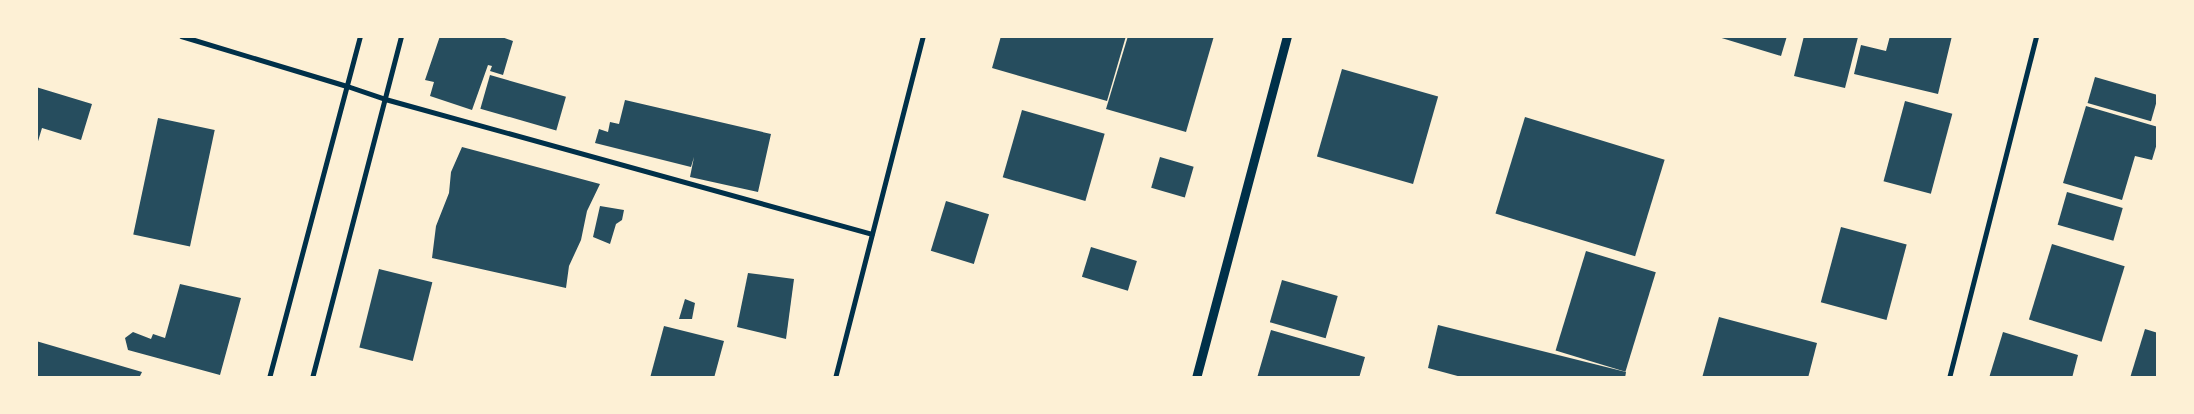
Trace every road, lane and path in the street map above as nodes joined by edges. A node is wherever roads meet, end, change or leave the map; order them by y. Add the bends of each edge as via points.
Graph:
1 (181, 36) edge
2 (360, 36) edge
3 (400, 36) edge
4 (924, 36) edge
5 (1287, 36) edge
6 (2036, 36) edge
7 (348, 86) junction
8 (385, 99) junction
9 (872, 234) junction
10 (269, 378) edge
11 (312, 378) edge
12 (835, 378) edge
13 (1196, 378) edge
14 (1949, 378) edge

1 - 7 street
2 - 7 street
3 - 8 street
4 - 9 street
5 - 13 street
6 - 14 street
7 - 8 street
7 - 10 street
8 - 9 street
8 - 11 street
9 - 12 street

